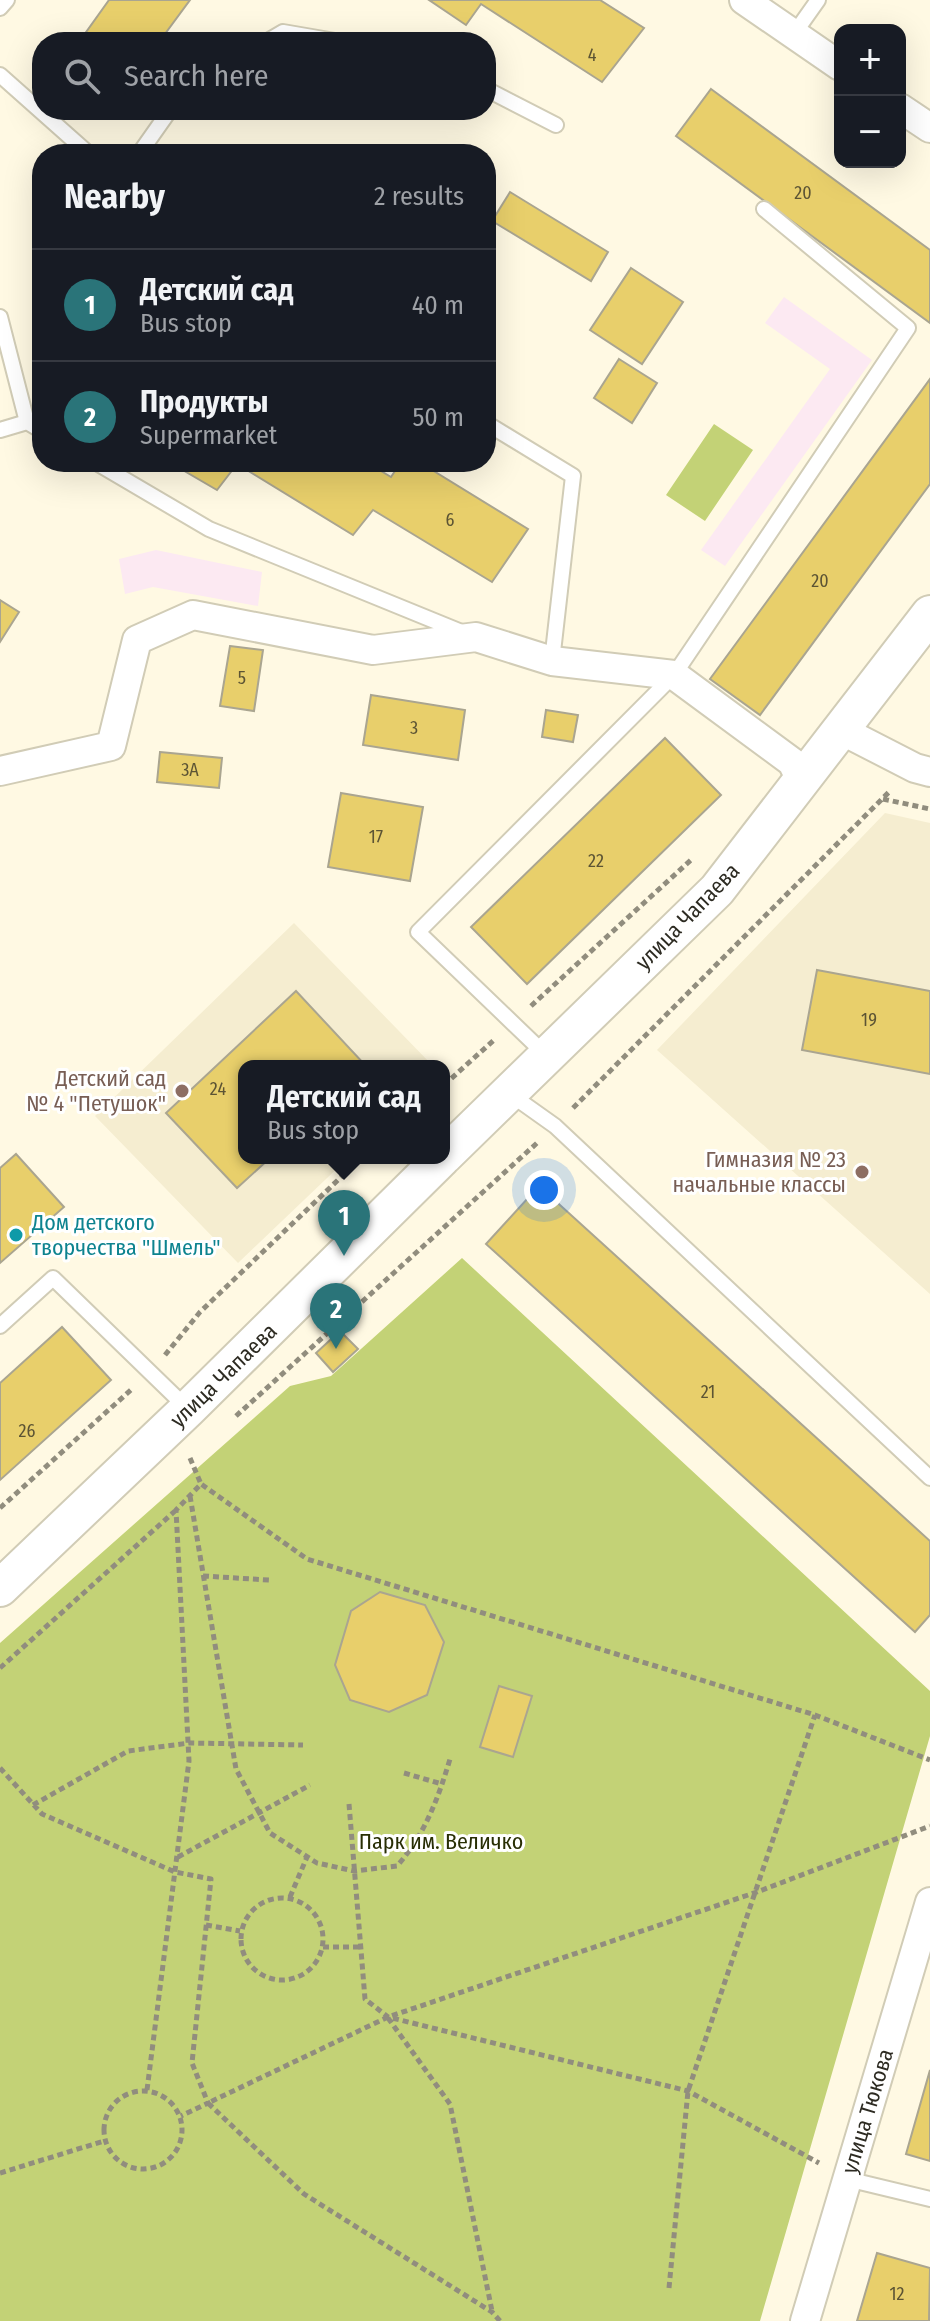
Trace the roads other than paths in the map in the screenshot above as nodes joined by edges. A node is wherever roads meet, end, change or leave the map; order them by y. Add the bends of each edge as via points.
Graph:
1 (7, 0) edge
2 (744, 0) edge
3 (818, 0) edge
4 (0, 8) edge
5 (794, 34) junction
6 (834, 62) edge
7 (0, 75) edge
8 (496, 94) edge
9 (32, 103) edge
10 (906, 112) edge
11 (51, 120) edge
12 (163, 120) edge
13 (556, 125) dead end
14 (930, 128) edge
15 (78, 144) edge
16 (146, 144) edge
17 (764, 209) dead end
18 (0, 317) edge
19 (27, 422) junction
20 (32, 425) edge
21 (496, 429) edge
22 (0, 430) edge
23 (112, 472) edge
24 (930, 614) edge
25 (476, 637) junction
26 (552, 661) junction
27 (674, 675) junction
28 (839, 729) junction
29 (0, 771) edge
30 (930, 772) edge
31 (802, 782) junction
32 (548, 1057) junction
33 (510, 1094) junction
34 (450, 1150) edge
35 (436, 1164) edge
36 (0, 1326) edge
37 (188, 1409) junction
38 (930, 1478) edge
39 (0, 1588) edge
40 (930, 1902) edge
41 (847, 2179) junction
42 (930, 2199) edge
43 (805, 2321) edge

1 - 4 lane
2 - 5 street
3 - 5 lane
5 - 6 street
7 - 9 lane
8 - 13 lane
10 - 14 street
11 - 15 lane
12 - 16 lane
17 - 27 lane via 908,328
18 - 19 lane
19 - 20 lane
19 - 22 lane
21 - 26 lane via 573,476
23 - 25 lane via 209,529
24 - 28 street, улица Чапаева
25 - 26 street
25 - 29 street via 373,650 193,615 137,640 111,746
26 - 27 street
27 - 31 street via 792,762
27 - 32 lane via 418,932
28 - 30 street
28 - 31 street, улица Чапаева
31 - 32 street, улица Чапаева via 717,890
32 - 33 street, улица Чапаева
33 - 34 street, улица Чапаева
33 - 38 lane via 555,1126
35 - 37 street, улица Чапаева
36 - 37 lane via 53,1278
37 - 39 street, улица Чапаева
40 - 41 street, улица Тюкова
41 - 42 lane
41 - 43 street, улица Тюкова

